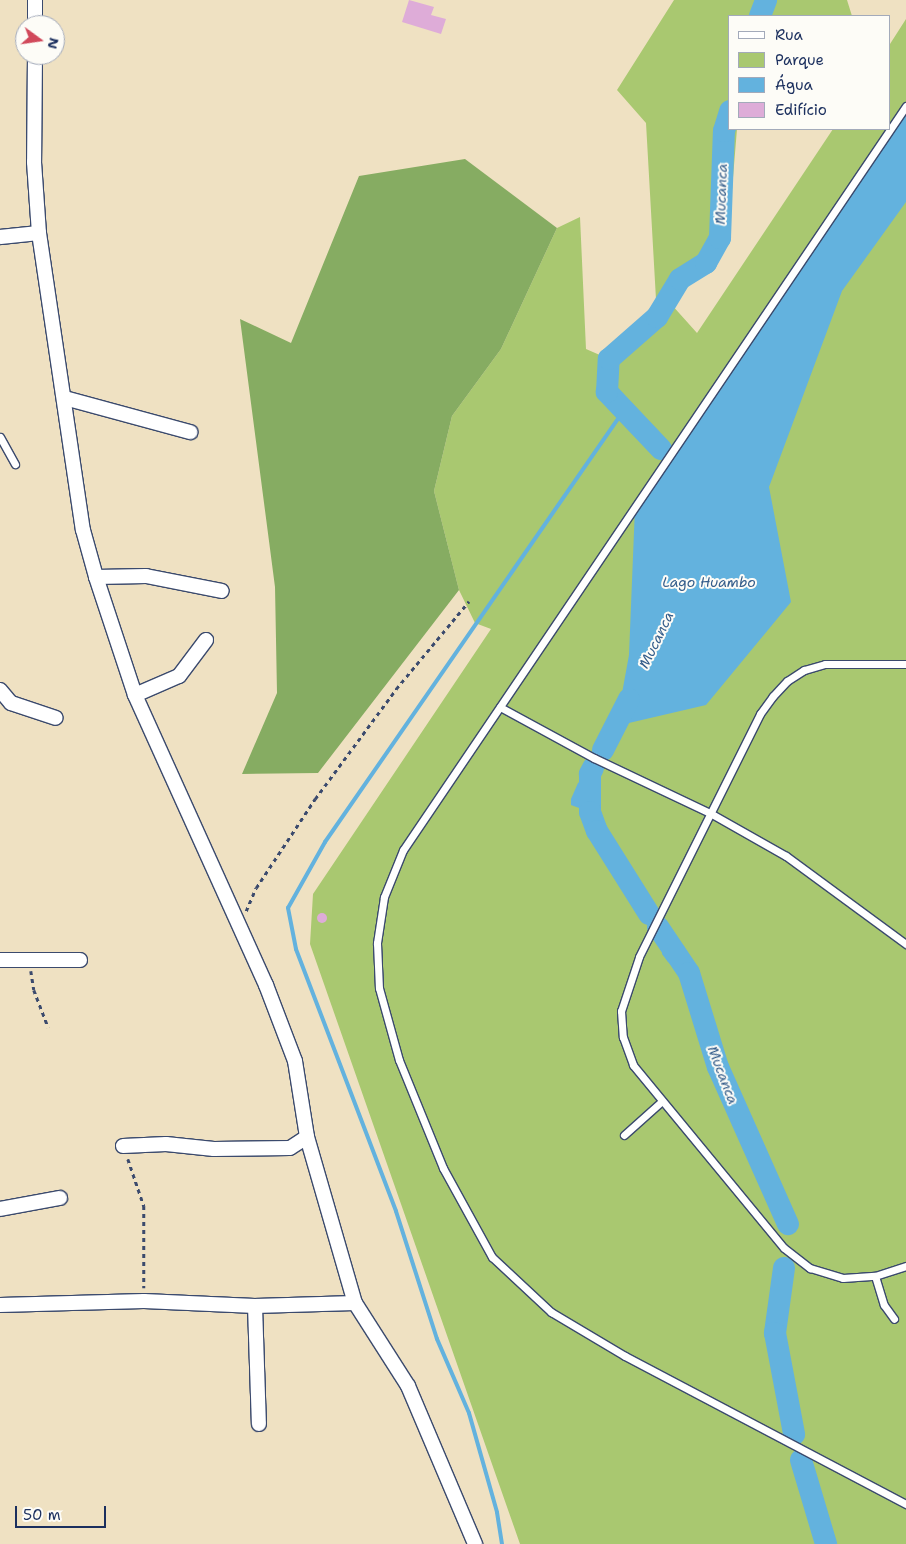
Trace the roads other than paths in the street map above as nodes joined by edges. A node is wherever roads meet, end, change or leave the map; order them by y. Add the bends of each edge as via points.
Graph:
1 (35, 0) edge
2 (35, 15) edge
3 (35, 65) edge
4 (906, 106) edge
5 (891, 128) edge
6 (890, 130) edge
7 (39, 233) junction
8 (0, 236) edge
9 (65, 398) junction
10 (190, 432) dead end
11 (0, 437) edge
12 (15, 464) dead end
13 (96, 577) junction
14 (222, 591) dead end
15 (206, 640) dead end
16 (906, 664) edge
17 (0, 690) edge
18 (135, 695) junction
19 (500, 707) junction
20 (56, 718) dead end
21 (710, 813) junction
22 (906, 944) edge
23 (0, 960) edge
24 (80, 960) dead end
25 (662, 1102) junction
26 (624, 1134) dead end
27 (307, 1137) junction
28 (123, 1146) road end
29 (60, 1198) dead end
30 (0, 1209) edge
31 (906, 1266) edge
32 (875, 1276) junction
33 (355, 1303) junction
34 (0, 1305) edge
35 (255, 1306) junction
36 (894, 1319) dead end
37 (259, 1424) dead end
38 (906, 1504) edge
39 (475, 1544) edge

1 - 2 street
3 - 7 street via 34,162
4 - 5 lane
6 - 19 lane
7 - 8 street
7 - 9 street
9 - 10 street
9 - 13 street via 83,530
11 - 12 lane
13 - 14 street via 146,576
13 - 18 street
15 - 18 street via 179,676
16 - 21 lane via 825,664 804,670 787,681 760,714
17 - 20 street via 11,703
18 - 27 street via 266,985 294,1061
19 - 21 lane via 594,758
19 - 38 lane via 403,850 384,897 377,943 379,988 399,1060 443,1168 492,1257 551,1312 625,1356
21 - 22 lane via 786,856
21 - 25 lane via 638,957 621,1011 623,1037 633,1065
23 - 24 street
25 - 26 lane
25 - 32 lane via 784,1248 810,1268 827,1274 858,1278
27 - 28 street via 290,1148 214,1149 166,1144
27 - 33 street
29 - 30 street
31 - 32 lane
32 - 36 lane via 884,1305
33 - 35 street
33 - 39 street via 408,1386
34 - 35 street via 144,1301
35 - 37 street

